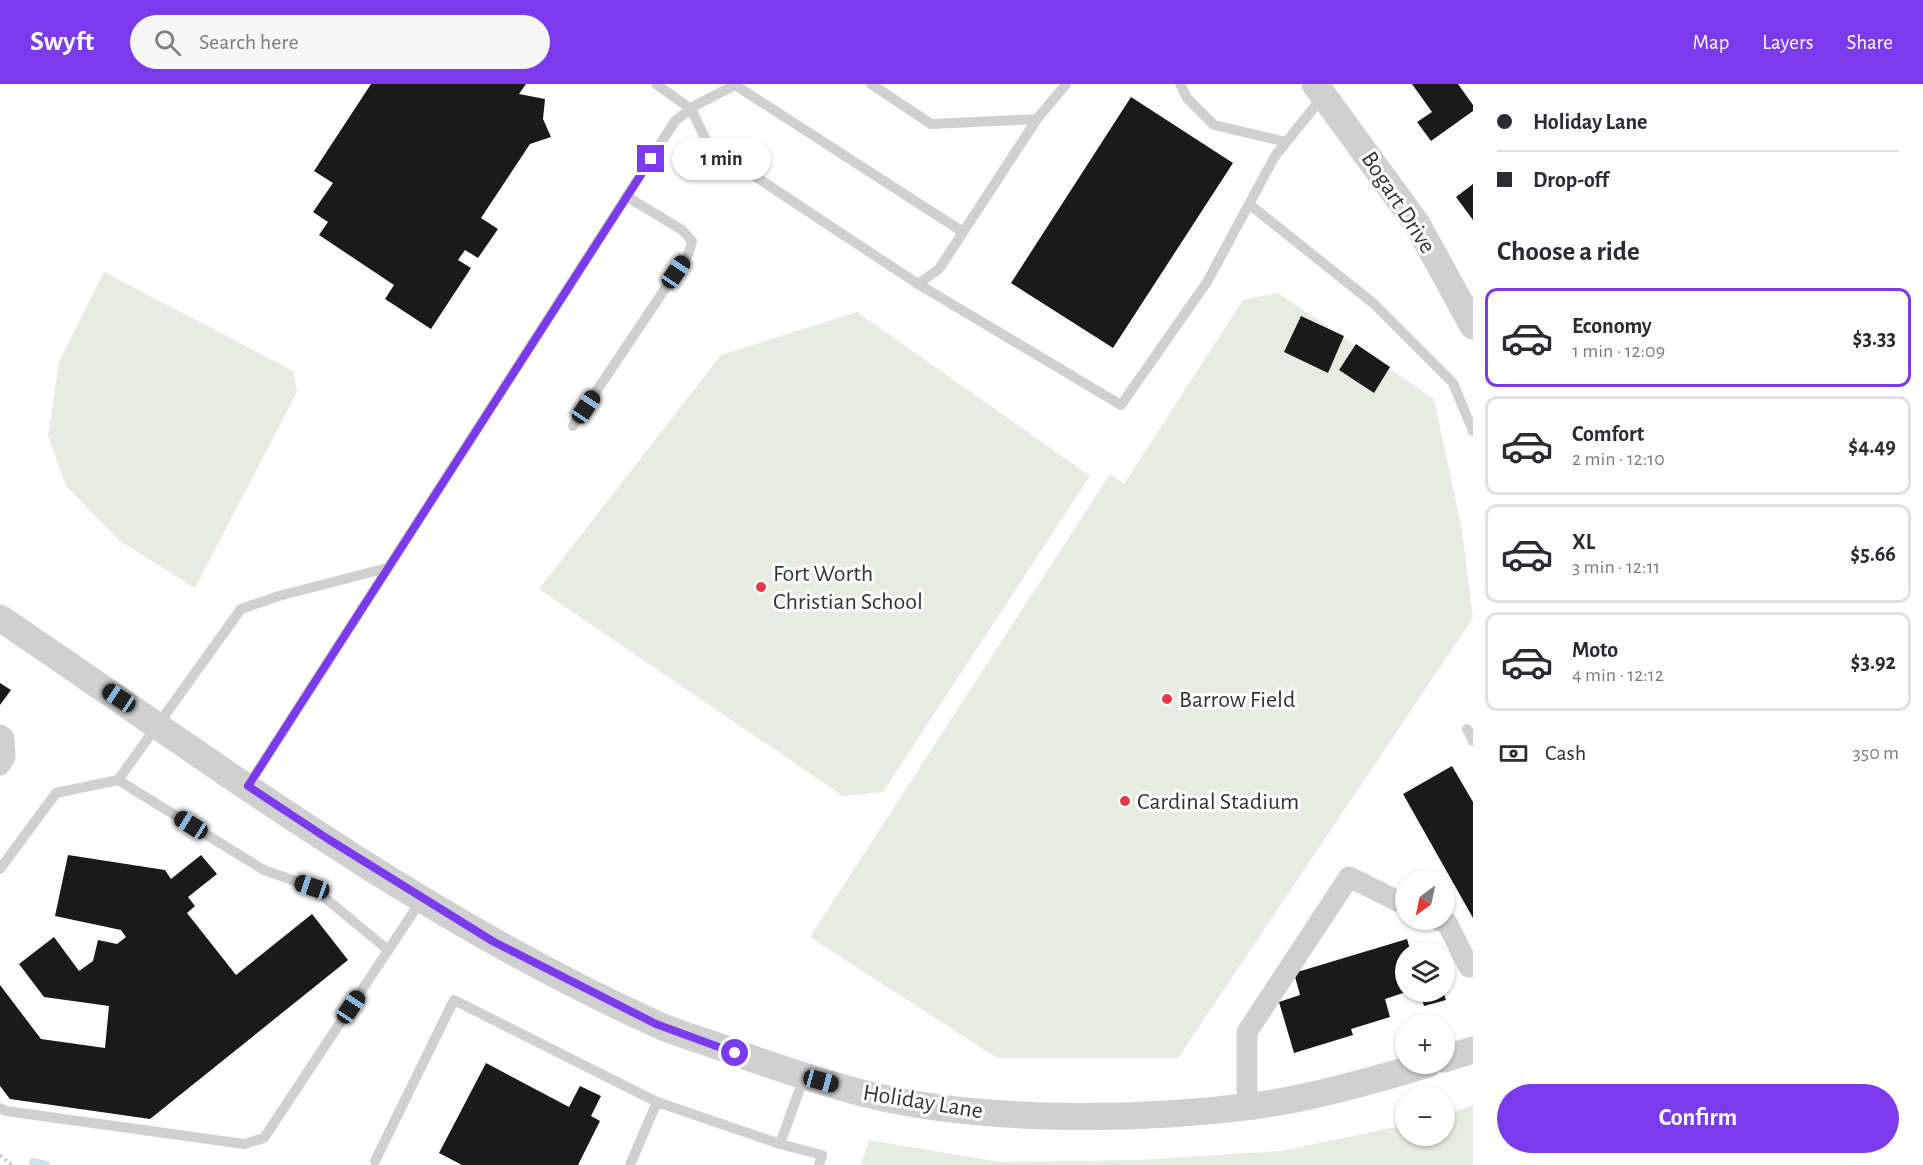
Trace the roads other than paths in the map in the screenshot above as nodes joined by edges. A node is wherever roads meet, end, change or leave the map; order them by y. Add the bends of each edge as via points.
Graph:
1 (656, 84) edge
2 (736, 84) edge
3 (871, 84) edge
4 (1066, 84) edge
5 (1180, 84) edge
6 (1320, 90) edge
7 (691, 108) junction
8 (1037, 119) junction
9 (1286, 142) junction
10 (626, 196) junction
11 (1249, 204) junction
12 (963, 232) junction
13 (918, 284) junction
14 (1466, 293) edge
15 (1473, 326) edge
16 (573, 426) dead end
17 (1473, 430) edge
18 (387, 568) junction
19 (0, 618) edge
20 (158, 725) junction
21 (1467, 729) dead end
22 (0, 735) edge
23 (1473, 741) edge
24 (0, 765) edge
25 (118, 780) junction
26 (248, 786) junction
27 (0, 869) edge
28 (423, 898) junction
29 (1395, 900) edge
30 (1450, 930) edge
31 (388, 950) junction
32 (1469, 967) dead end
33 (1473, 1050) edge
34 (1455, 1056) edge
35 (1395, 1074) edge
36 (804, 1077) junction
37 (657, 1102) junction
38 (1247, 1107) junction
39 (0, 1108) edge
40 (780, 1144) junction
41 (375, 1161) dead end
42 (630, 1165) edge
43 (819, 1165) edge

1 - 7 lane
2 - 7 lane
2 - 12 lane
3 - 8 lane via 931,124
4 - 8 lane
5 - 9 lane via 1187,98 1214,125
6 - 9 lane
6 - 14 street, Bogart Drive
7 - 10 lane via 675,121
7 - 13 lane via 709,146
8 - 12 lane
9 - 11 lane
10 - 16 lane via 682,230 692,241 689,253
10 - 18 lane
11 - 13 lane via 1208,282 1121,405
11 - 17 lane via 1373,303 1454,382
12 - 13 lane via 939,269
14 - 15 street, Bogart Drive
18 - 20 lane via 241,609
18 - 26 lane
19 - 20 street, Holiday Lane
20 - 25 lane
20 - 26 street, Holiday Lane
21 - 23 lane
22 - 24 street via 4,738 5,757
25 - 27 lane via 56,793
25 - 31 lane via 264,870 312,887
26 - 28 street, Holiday Lane
28 - 31 lane
28 - 36 street, Holiday Lane via 494,942 656,1024
29 - 38 street via 1349,877 1247,1032
30 - 32 street
31 - 39 lane via 264,1138 244,1144
33 - 34 street
35 - 38 street, Holiday Lane
36 - 38 street, Holiday Lane via 874,1096 970,1111 1155,1114
36 - 40 lane
37 - 40 lane
37 - 41 lane via 454,1000
37 - 42 lane
40 - 43 lane via 822,1155

